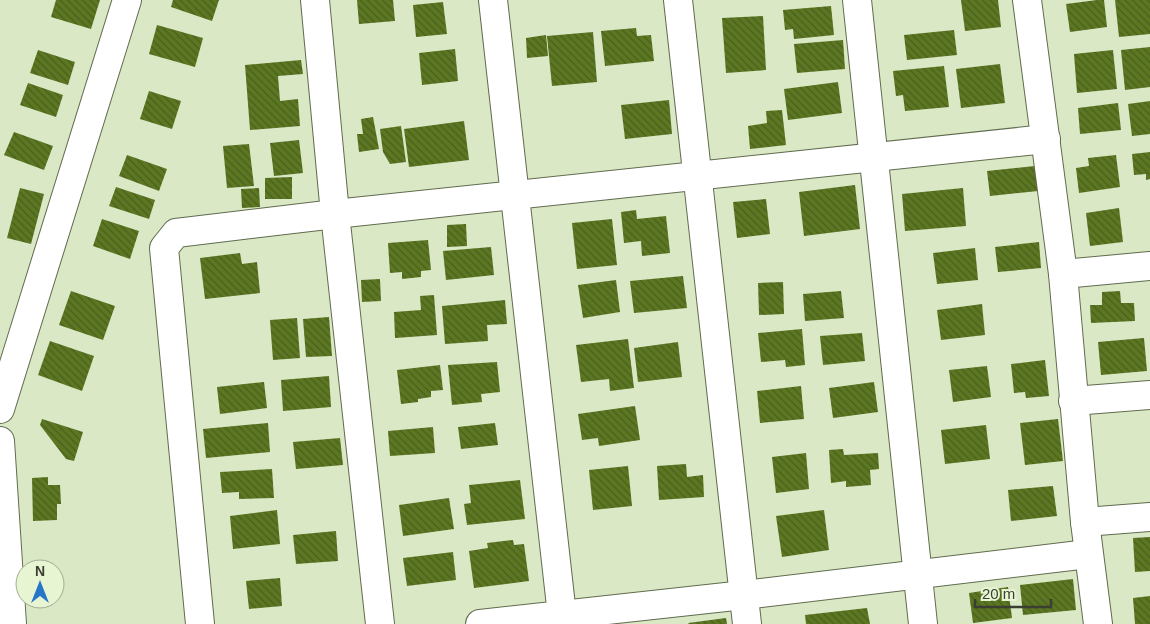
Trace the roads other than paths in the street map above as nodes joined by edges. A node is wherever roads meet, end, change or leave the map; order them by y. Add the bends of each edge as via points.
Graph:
1 (127, 0) edge
2 (315, 0) edge
3 (493, 0) edge
4 (678, 0) edge
5 (857, 0) edge
6 (1027, 0) edge
7 (1046, 139) junction
8 (873, 156) junction
9 (698, 177) junction
10 (515, 196) junction
11 (335, 214) junction
12 (1150, 266) edge
13 (1063, 274) junction
14 (1150, 395) edge
15 (1073, 401) junction
16 (0, 409) edge
17 (0, 442) edge
18 (1150, 517) edge
19 (1084, 522) junction
20 (3, 546) edge
21 (1088, 554) junction
22 (918, 574) junction
23 (744, 595) junction
24 (563, 619) edge
25 (12, 624) edge
26 (200, 624) edge
27 (380, 624) edge
28 (480, 624) edge
29 (748, 624) edge
30 (923, 624) edge
31 (1098, 624) edge

1 - 16 street
2 - 11 street
3 - 10 street
4 - 9 street
5 - 8 street
6 - 7 street
7 - 8 street
7 - 13 street
8 - 9 street
8 - 22 street
9 - 10 street
9 - 23 street
10 - 11 street
10 - 24 street
11 - 26 street via 176,233 164,248
11 - 27 street
12 - 13 street
13 - 15 street
14 - 15 street
15 - 19 street
17 - 20 street
18 - 19 street
19 - 21 street
20 - 25 street
21 - 22 street
21 - 31 street
22 - 23 street
22 - 30 street
23 - 24 street
23 - 29 street
24 - 28 street

